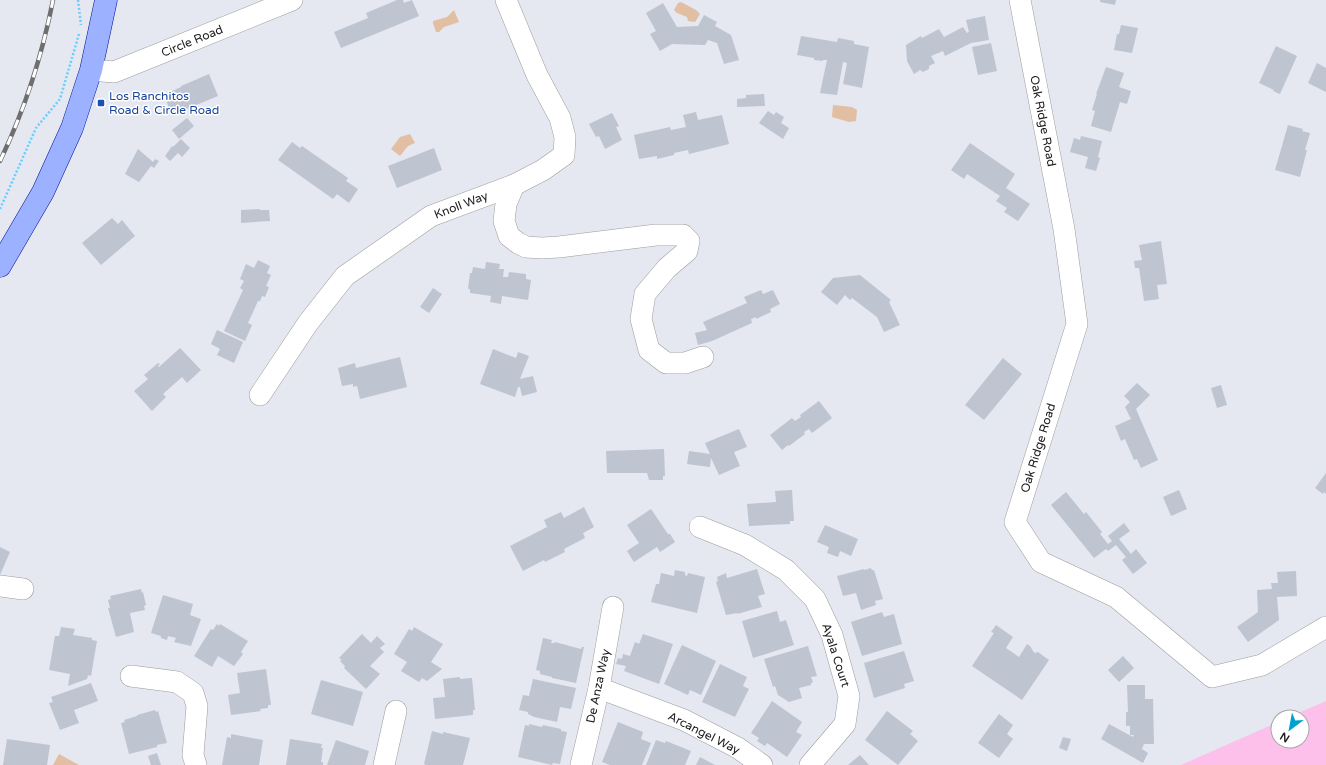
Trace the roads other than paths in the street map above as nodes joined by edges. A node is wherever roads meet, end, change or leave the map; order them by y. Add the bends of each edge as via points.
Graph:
1 (106, 0) edge
2 (292, 0) edge
3 (506, 0) edge
4 (1020, 0) edge
5 (91, 70) junction
6 (514, 185) junction
7 (0, 266) edge
8 (703, 357) dead end
9 (260, 395) dead end
10 (700, 527) dead end
11 (0, 586) edge
12 (24, 589) dead end
13 (613, 607) dead end
14 (1326, 627) edge
15 (131, 676) dead end
16 (598, 688) junction
17 (396, 711) dead end
18 (196, 765) edge
19 (384, 765) edge
20 (581, 765) edge
21 (762, 765) edge
22 (810, 765) edge

1 - 5 main road
2 - 5 street, Circle Road via 114,72
3 - 6 street, Knoll Way via 537,75 560,118 565,137 564,155
4 - 14 street, Oak Ridge Road via 1064,229 1077,324 1015,522 1040,562 1116,597 1212,677 1262,665
5 - 7 main road via 61,154 43,192
6 - 8 street via 506,204 504,221 509,236 526,246 559,247 656,235 683,235 689,241 687,251 667,268 645,294 641,319 649,350 666,363 685,363
6 - 9 street, Knoll Way via 431,216 346,276 308,323
10 - 22 street, Ayala Court via 745,545 786,570 815,599 832,636 849,696 845,724
11 - 12 street
13 - 16 street, De Anza Way
15 - 18 street via 177,682 193,693 197,706 192,755
16 - 20 street, De Anza Way
16 - 21 street, Arcangel Way via 684,720 738,748
17 - 19 street

